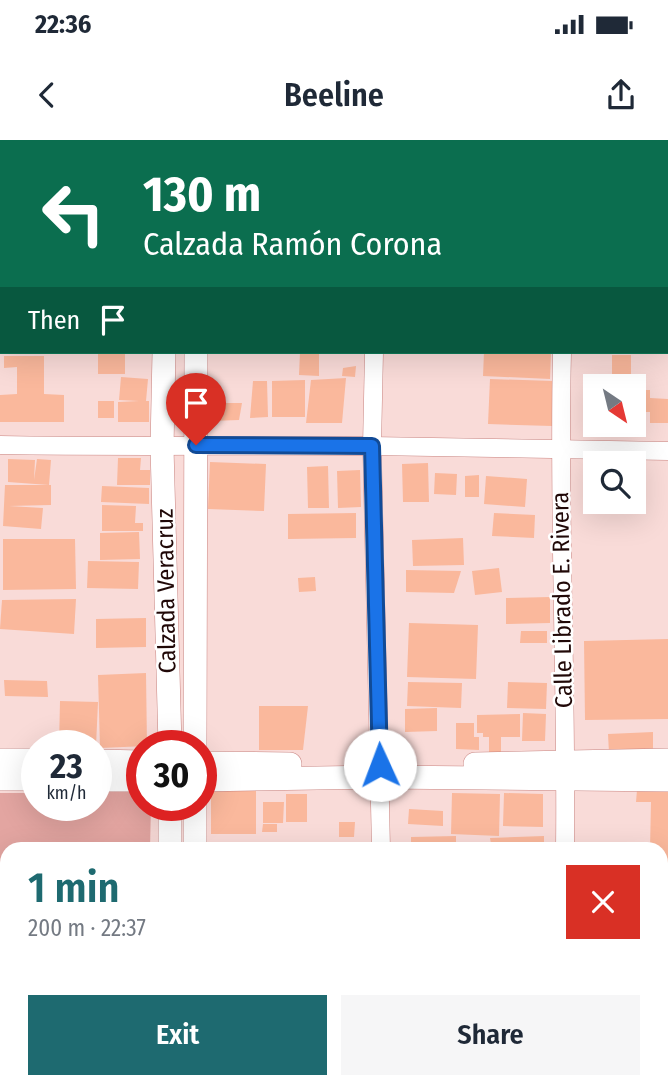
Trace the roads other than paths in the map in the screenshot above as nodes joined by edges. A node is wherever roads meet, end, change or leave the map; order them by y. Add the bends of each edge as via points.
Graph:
1 (164, 354) edge
2 (196, 354) edge
3 (374, 354) edge
4 (562, 354) edge
5 (0, 445) edge
6 (196, 445) junction
7 (372, 446) junction
8 (162, 447) junction
9 (559, 450) junction
10 (668, 451) edge
11 (170, 730) edge
12 (195, 730) edge
13 (0, 760) edge
14 (668, 760) edge
15 (21, 761) edge
16 (217, 764) edge
17 (381, 771) junction
18 (566, 771) junction
19 (0, 779) edge
20 (21, 779) edge
21 (217, 779) edge
22 (668, 780) edge
23 (170, 821) edge
24 (195, 821) edge
25 (170, 842) edge
26 (195, 842) edge
27 (382, 842) edge
28 (565, 842) edge

1 - 8 street, Calzada Veracruz
2 - 6 street, Calzada Veracruz
3 - 7 street
4 - 9 street, Calle Librado E. Rivera
5 - 8 street
6 - 7 street
6 - 8 street
6 - 12 street, Calzada Veracruz
7 - 9 street
7 - 17 street
8 - 11 street, Calzada Veracruz
9 - 10 street
9 - 18 street, Calle Librado E. Rivera
13 - 15 street
14 - 18 street
16 - 17 street
17 - 18 street
17 - 21 street
17 - 27 street
18 - 22 street
18 - 28 street, Calle Librado E. Rivera
19 - 20 street
23 - 25 street
24 - 26 street

